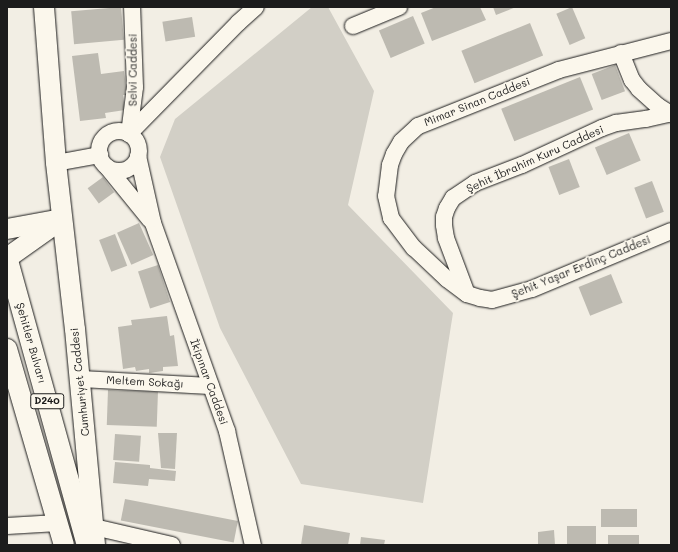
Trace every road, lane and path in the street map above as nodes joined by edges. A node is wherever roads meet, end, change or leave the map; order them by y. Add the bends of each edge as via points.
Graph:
1 (44, 7) edge
2 (132, 7) edge
3 (256, 7) edge
4 (399, 7) edge
5 (353, 26) dead end
6 (671, 41) edge
7 (621, 54) junction
8 (671, 113) edge
9 (129, 134) junction
10 (138, 156) junction
11 (103, 161) junction
12 (56, 163) junction
13 (62, 219) junction
14 (153, 223) junction
15 (7, 229) edge
16 (671, 231) edge
17 (7, 257) edge
18 (467, 294) junction
19 (7, 349) edge
20 (80, 379) junction
21 (211, 386) junction
22 (58, 523) junction
23 (7, 526) edge
24 (92, 539) edge
25 (64, 545) edge
26 (172, 545) edge
27 (253, 545) edge

1 - 12 main road, Cumhuriyet Caddesi
2 - 9 street, Selvi Caddesi via 135,87
3 - 9 street
4 - 5 street
6 - 7 street, Mimar Sinan Caddesi
7 - 8 street via 632,80 639,89 658,106
7 - 18 street, Mimar Sinan Caddesi via 559,70 429,120 418,126 401,142 390,165 387,183 386,196 391,218 432,267
8 - 18 street, Şehit İbrahim Kuru Caddesi via 602,128 522,165 475,183 453,198 447,208 444,225 446,238
9 - 10 street via 138,144
9 - 11 street via 116,131 101,142
10 - 11 street via 131,167 119,171
10 - 14 street, İkipınar Caddesi
11 - 12 street
11 - 14 street, İkipınar Caddesi
12 - 13 main road, Cumhuriyet Caddesi
13 - 15 main road
13 - 17 main road
13 - 20 main road, Cumhuriyet Caddesi
14 - 21 street, İkipınar Caddesi
16 - 18 street, Şehit Yaşar Erdinç Caddesi via 532,289 492,300
17 - 24 main road, Şehitler Bulvarı / D240
19 - 22 main road, D240
20 - 21 street, Meltem Sokağı
20 - 24 main road, Cumhuriyet Caddesi
21 - 27 street, İkipınar Caddesi via 227,431
22 - 23 street
22 - 25 main road, D240
24 - 26 street

